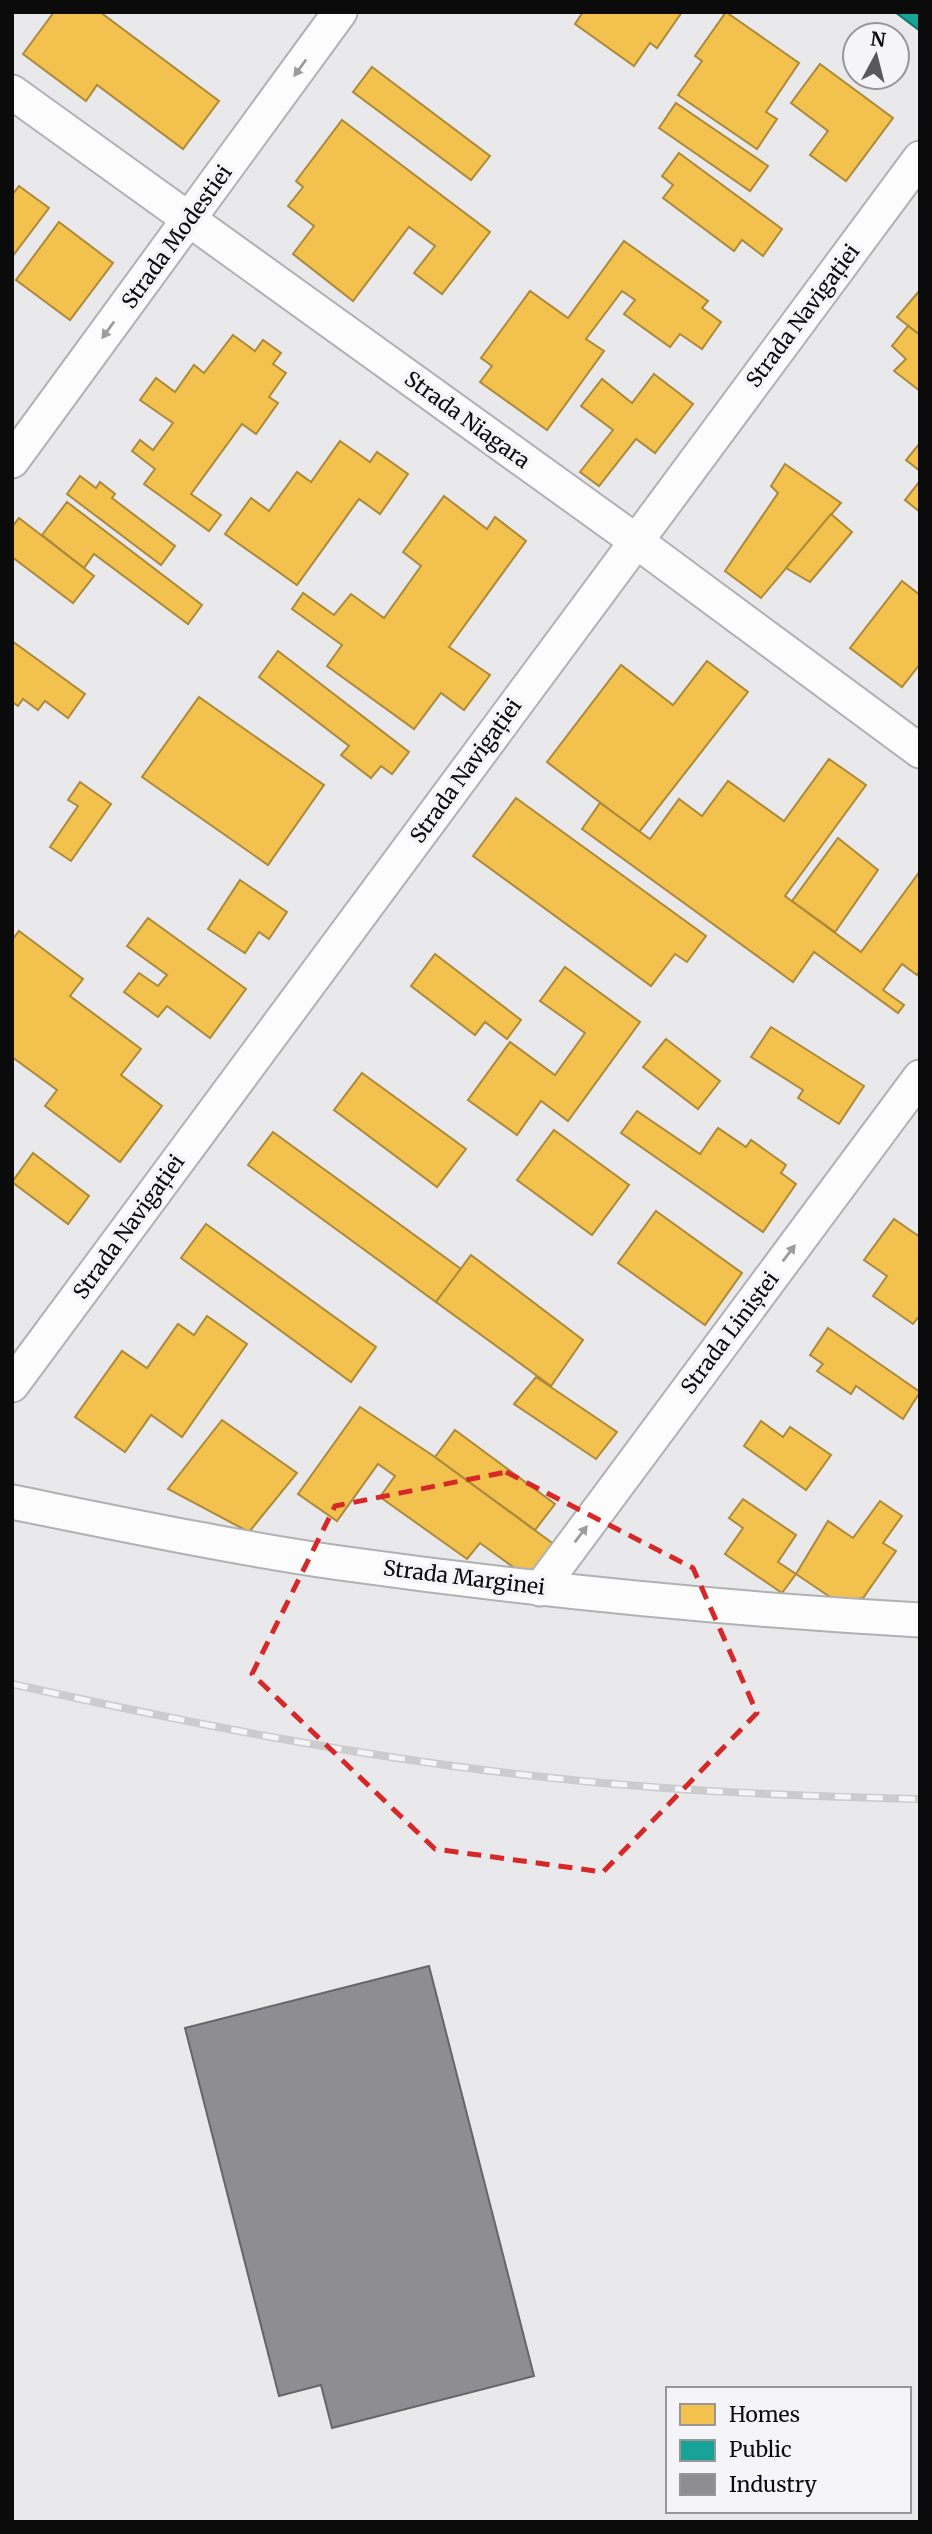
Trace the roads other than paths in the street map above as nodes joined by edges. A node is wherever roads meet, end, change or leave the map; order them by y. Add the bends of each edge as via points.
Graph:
1 (340, 12) edge
2 (12, 92) edge
3 (920, 158) edge
4 (189, 221) junction
5 (12, 461) edge
6 (636, 541) junction
7 (920, 751) edge
8 (920, 1077) edge
9 (12, 1385) edge
10 (12, 1502) edge
11 (540, 1589) junction
12 (920, 1620) edge

1 -> 4 street, Strada Modestiei
2 - 4 street, Strada Niagara
3 - 6 street, Strada Navigației
4 -> 5 street, Strada Modestiei
4 - 6 street, Strada Niagara
6 - 7 street, Strada Niagara
6 - 9 street, Strada Navigației
11 -> 8 street, Strada Liniștei
10 - 11 street, Strada Marginei via 338,1562
11 - 12 street, Strada Marginei via 763,1611

